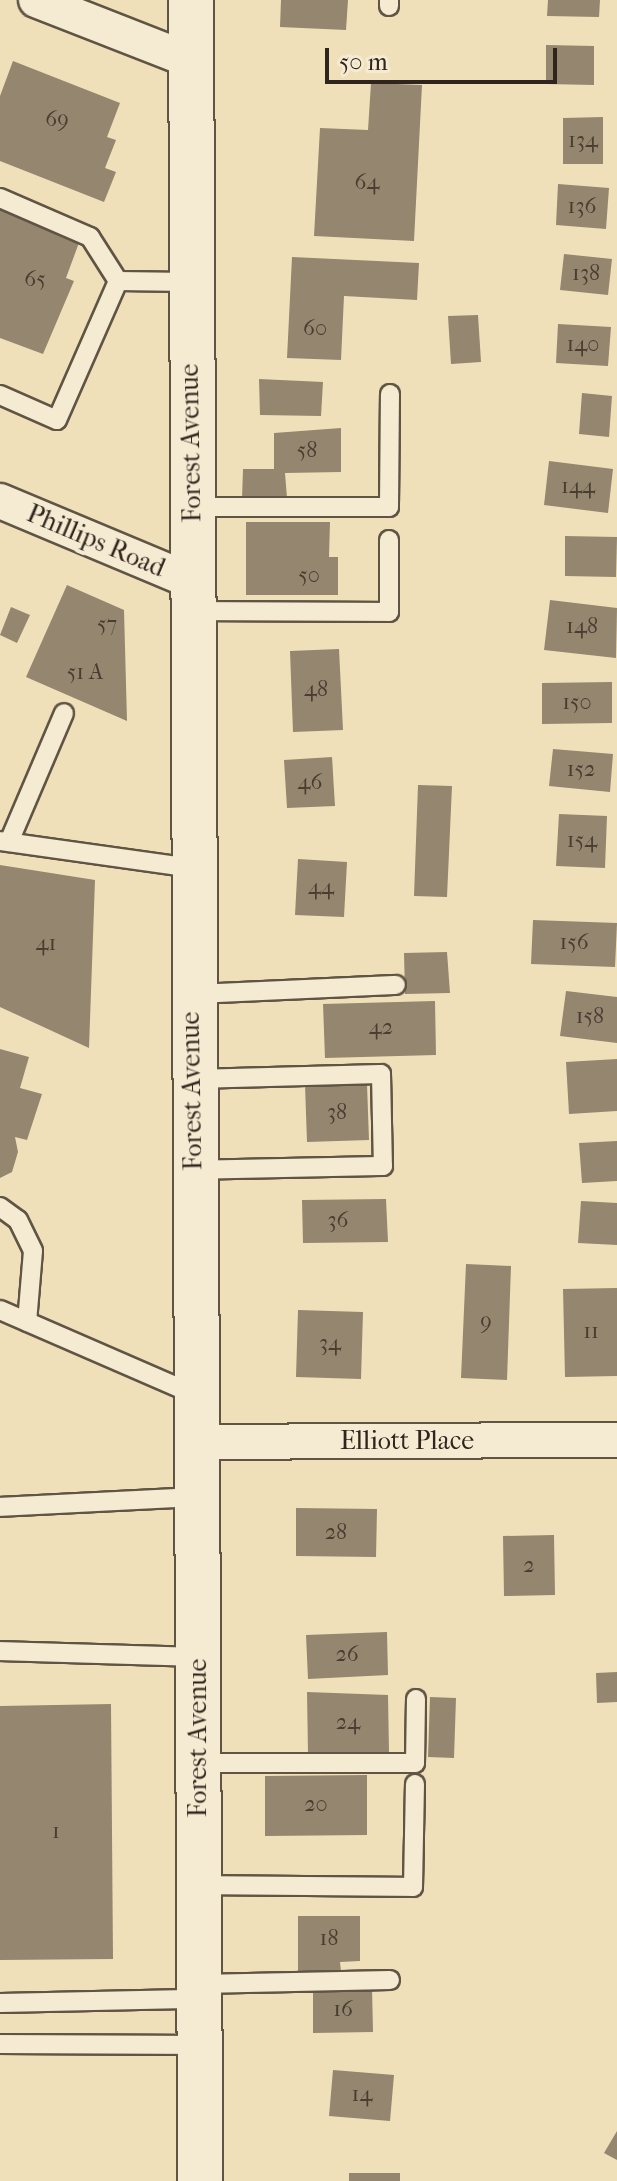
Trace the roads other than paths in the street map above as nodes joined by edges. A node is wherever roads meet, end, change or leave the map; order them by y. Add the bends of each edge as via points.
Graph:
1 (36, 0) edge
2 (191, 0) edge
3 (189, 60) junction
4 (0, 198) edge
5 (118, 281) junction
6 (189, 282) junction
7 (390, 394) dead end
8 (0, 395) edge
9 (0, 501) edge
10 (192, 507) junction
11 (389, 540) dead end
12 (191, 596) junction
13 (64, 713) dead end
14 (4, 842) edge
15 (191, 868) junction
16 (396, 985) dead end
17 (191, 995) junction
18 (192, 1079) junction
19 (193, 1170) junction
20 (0, 1207) edge
21 (0, 1310) edge
22 (27, 1322) junction
23 (193, 1394) junction
24 (617, 1440) edge
25 (196, 1442) junction
26 (197, 1497) junction
27 (0, 1507) edge
28 (0, 1651) edge
29 (198, 1657) junction
30 (416, 1699) dead end
31 (198, 1763) junction
32 (415, 1784) dead end
33 (198, 1885) junction
34 (390, 1980) dead end
35 (199, 1991) junction
36 (0, 2003) edge
37 (0, 2044) edge
38 (199, 2045) junction
39 (200, 2181) edge

1 - 3 street
2 - 3 main road, Forest Avenue
3 - 6 main road, Forest Avenue
4 - 5 lane via 90,237
5 - 6 lane
5 - 8 lane via 57,420
6 - 10 main road, Forest Avenue
7 - 10 lane via 389,507
9 - 12 street, Phillips Road
10 - 12 main road, Forest Avenue
11 - 12 lane via 389,612
12 - 15 main road, Forest Avenue
13 - 14 lane
14 - 15 lane
15 - 17 main road, Forest Avenue
16 - 17 lane
17 - 18 main road, Forest Avenue
18 - 19 main road, Forest Avenue
18 - 19 lane via 381,1074 383,1166
19 - 23 main road, Forest Avenue
20 - 22 lane via 18,1220 33,1251
21 - 22 lane
22 - 23 lane
23 - 25 main road, Forest Avenue
24 - 25 street, Elliott Place
25 - 26 main road, Forest Avenue
26 - 27 lane
26 - 29 main road, Forest Avenue
28 - 29 lane
29 - 31 main road, Forest Avenue
30 - 31 lane via 415,1763
31 - 33 main road, Forest Avenue
32 - 33 lane via 413,1887
33 - 35 main road, Forest Avenue
34 - 35 lane
35 - 36 lane
35 - 38 main road, Forest Avenue
37 - 38 lane
38 - 39 main road, Forest Avenue

